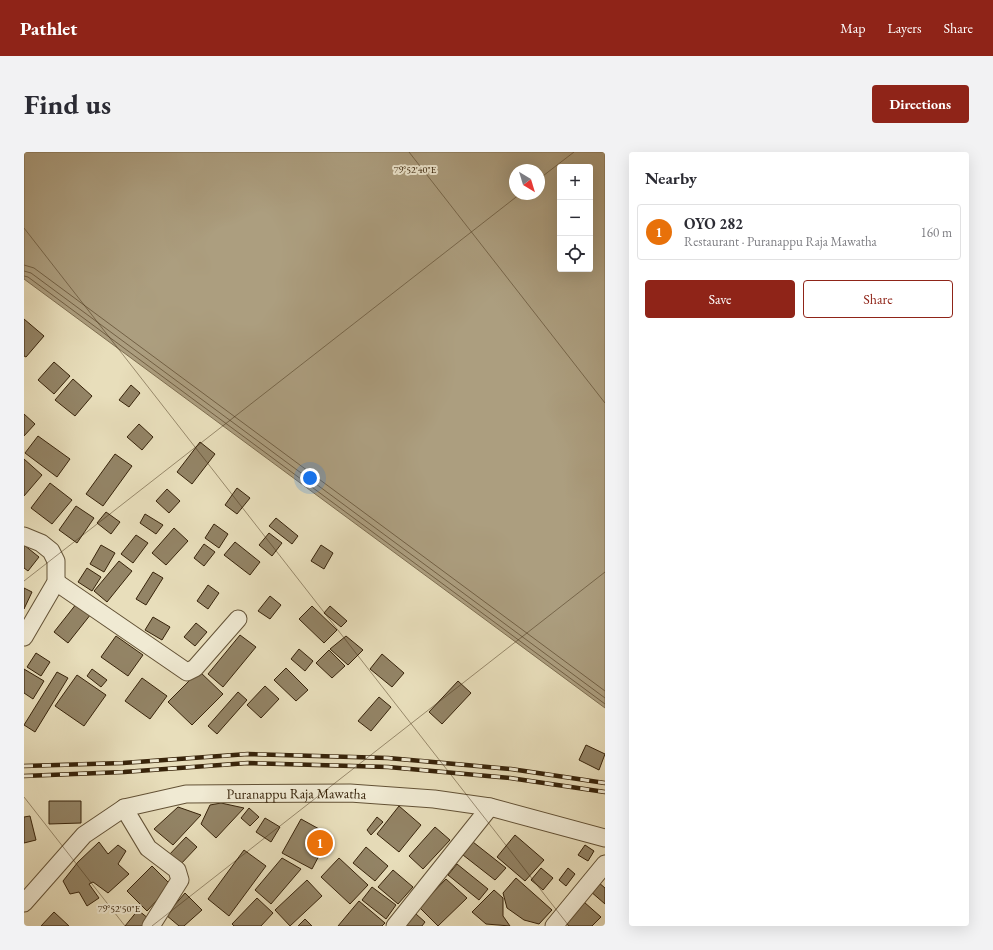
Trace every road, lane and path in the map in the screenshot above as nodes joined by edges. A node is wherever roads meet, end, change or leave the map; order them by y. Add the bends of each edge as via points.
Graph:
1 (24, 536) edge
2 (56, 582) junction
3 (238, 619) dead end
4 (24, 637) edge
5 (490, 807) junction
6 (124, 808) junction
7 (605, 838) edge
8 (605, 864) edge
9 (24, 903) edge
10 (151, 926) edge
11 (395, 926) edge
12 (554, 926) edge

1 - 2 street via 51,551 56,561
2 - 3 street via 187,672 195,668
2 - 4 street
5 - 6 street, Puranappu Raja Mawatha via 350,793 263,793 186,794
5 - 7 street, Puranappu Raja Mawatha
5 - 11 street
6 - 9 street, Puranappu Raja Mawatha via 84,835
6 - 10 street via 148,848 177,870 180,880
8 - 12 street

